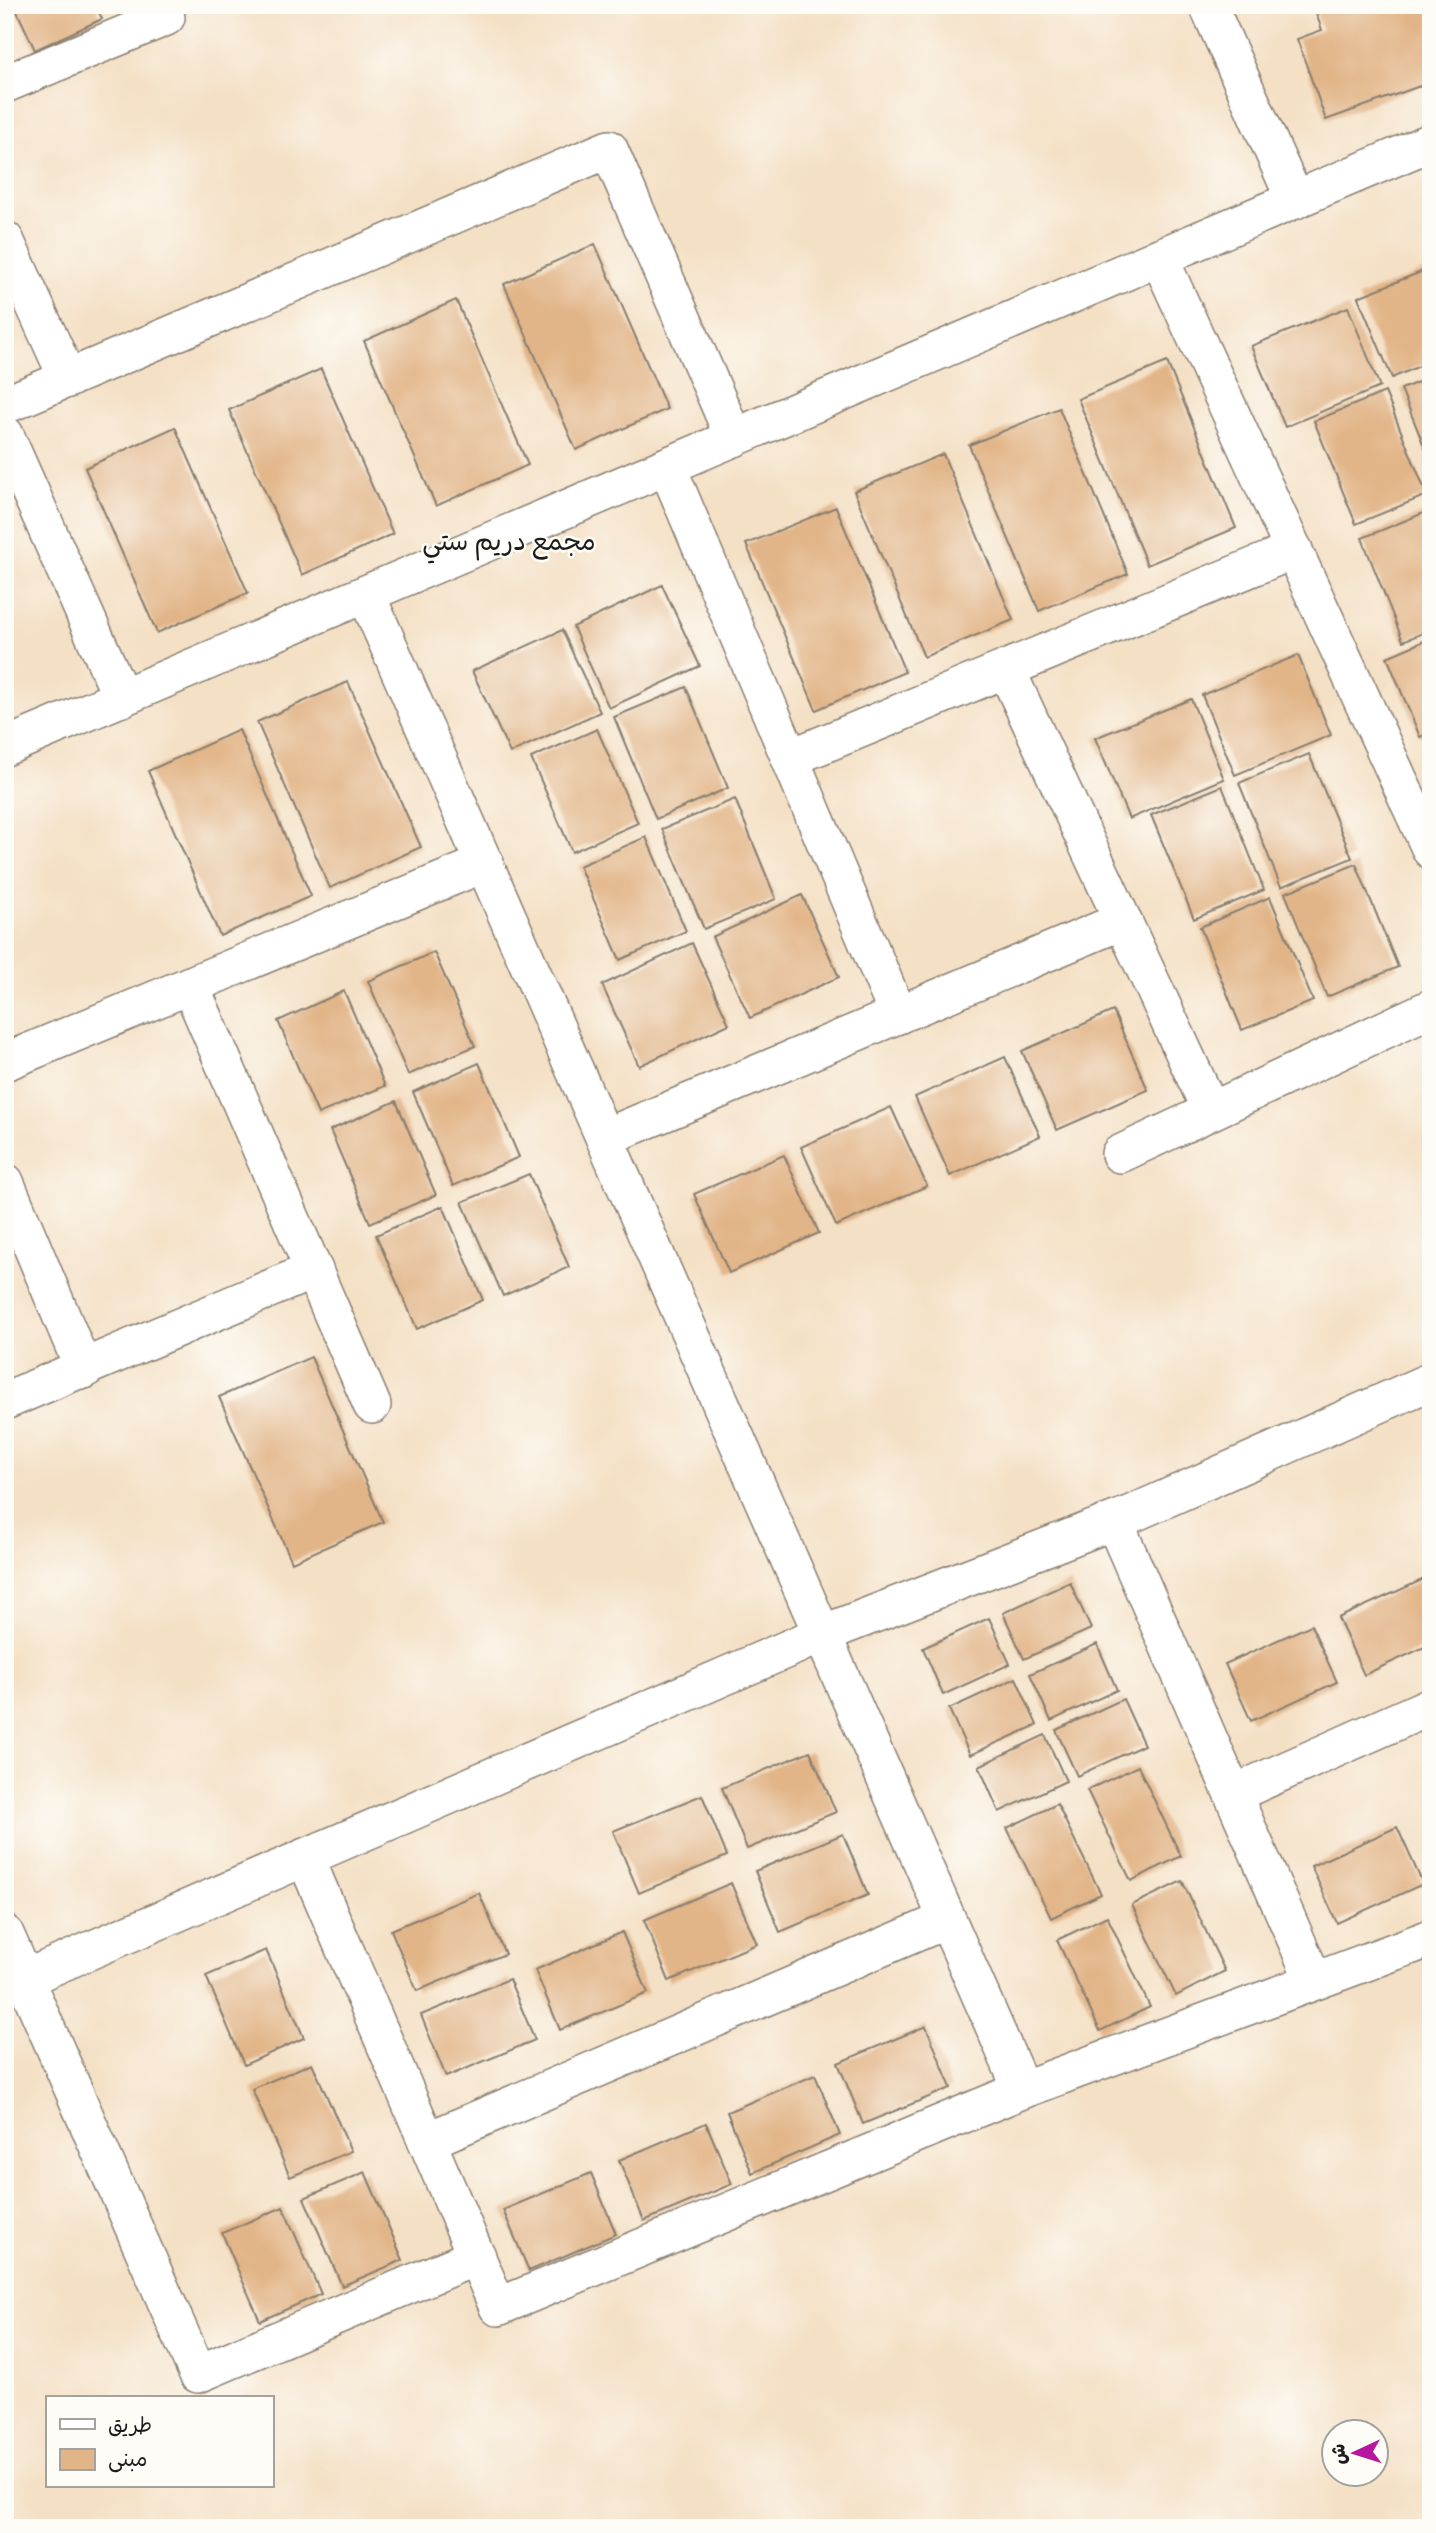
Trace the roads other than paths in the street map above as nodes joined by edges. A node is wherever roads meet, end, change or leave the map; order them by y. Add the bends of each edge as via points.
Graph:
1 (161, 5) edge
2 (1208, 5) edge
3 (5, 84) edge
4 (1431, 142) edge
5 (1295, 200) junction
6 (5, 240) edge
7 (1160, 257) junction
8 (68, 379) junction
9 (5, 405) edge
10 (5, 435) edge
11 (734, 438) junction
12 (667, 466) junction
13 (1294, 550) junction
14 (366, 594) junction
15 (1006, 669) junction
16 (122, 698) junction
17 (5, 747) edge
18 (790, 758) junction
19 (1419, 794) edge
20 (1431, 850) edge
21 (485, 863) junction
22 (1122, 921) junction
23 (190, 985) junction
24 (1431, 1008) edge
25 (898, 1015) junction
26 (5, 1062) edge
27 (1211, 1111) junction
28 (607, 1138) junction
29 (1120, 1154) dead end
30 (5, 1182) edge
31 (314, 1270) junction
32 (84, 1370) junction
33 (1431, 1381) edge
34 (5, 1401) edge
35 (373, 1405) dead end
36 (1114, 1521) junction
37 (820, 1635) junction
38 (1431, 1706) edge
39 (1233, 1794) junction
40 (305, 1857) junction
41 (946, 1920) junction
42 (5, 1934) edge
43 (1431, 1938) edge
44 (24, 1979) junction
45 (1314, 1981) junction
46 (1022, 2090) junction
47 (427, 2141) junction
48 (477, 2256) junction

1 - 3 street via 166,17
2 - 5 street
4 - 5 street
5 - 7 street
6 - 8 street
7 - 11 street
7 - 13 street
8 - 9 street
8 - 11 street via 610,149
10 - 16 street
11 - 12 street
12 - 14 street
12 - 18 street
13 - 15 street
13 - 19 street
14 - 16 street
14 - 21 street
15 - 18 street
15 - 22 street
16 - 17 street
18 - 25 street
19 - 20 street
21 - 23 street
21 - 28 street
22 - 25 street
22 - 27 street
23 - 26 street
23 - 31 street
24 - 27 street
25 - 28 street
27 - 29 street
28 - 37 street
30 - 32 street
31 - 32 street
31 - 35 street
32 - 34 street
33 - 36 street
36 - 37 street
36 - 39 street
37 - 40 street
37 - 41 street
38 - 39 street
39 - 45 street
40 - 44 street
40 - 47 street
41 - 46 street
41 - 47 street
42 - 44 street
43 - 45 street
44 - 48 street via 198,2374
45 - 46 street
46 - 48 street via 498,2307
47 - 48 street

